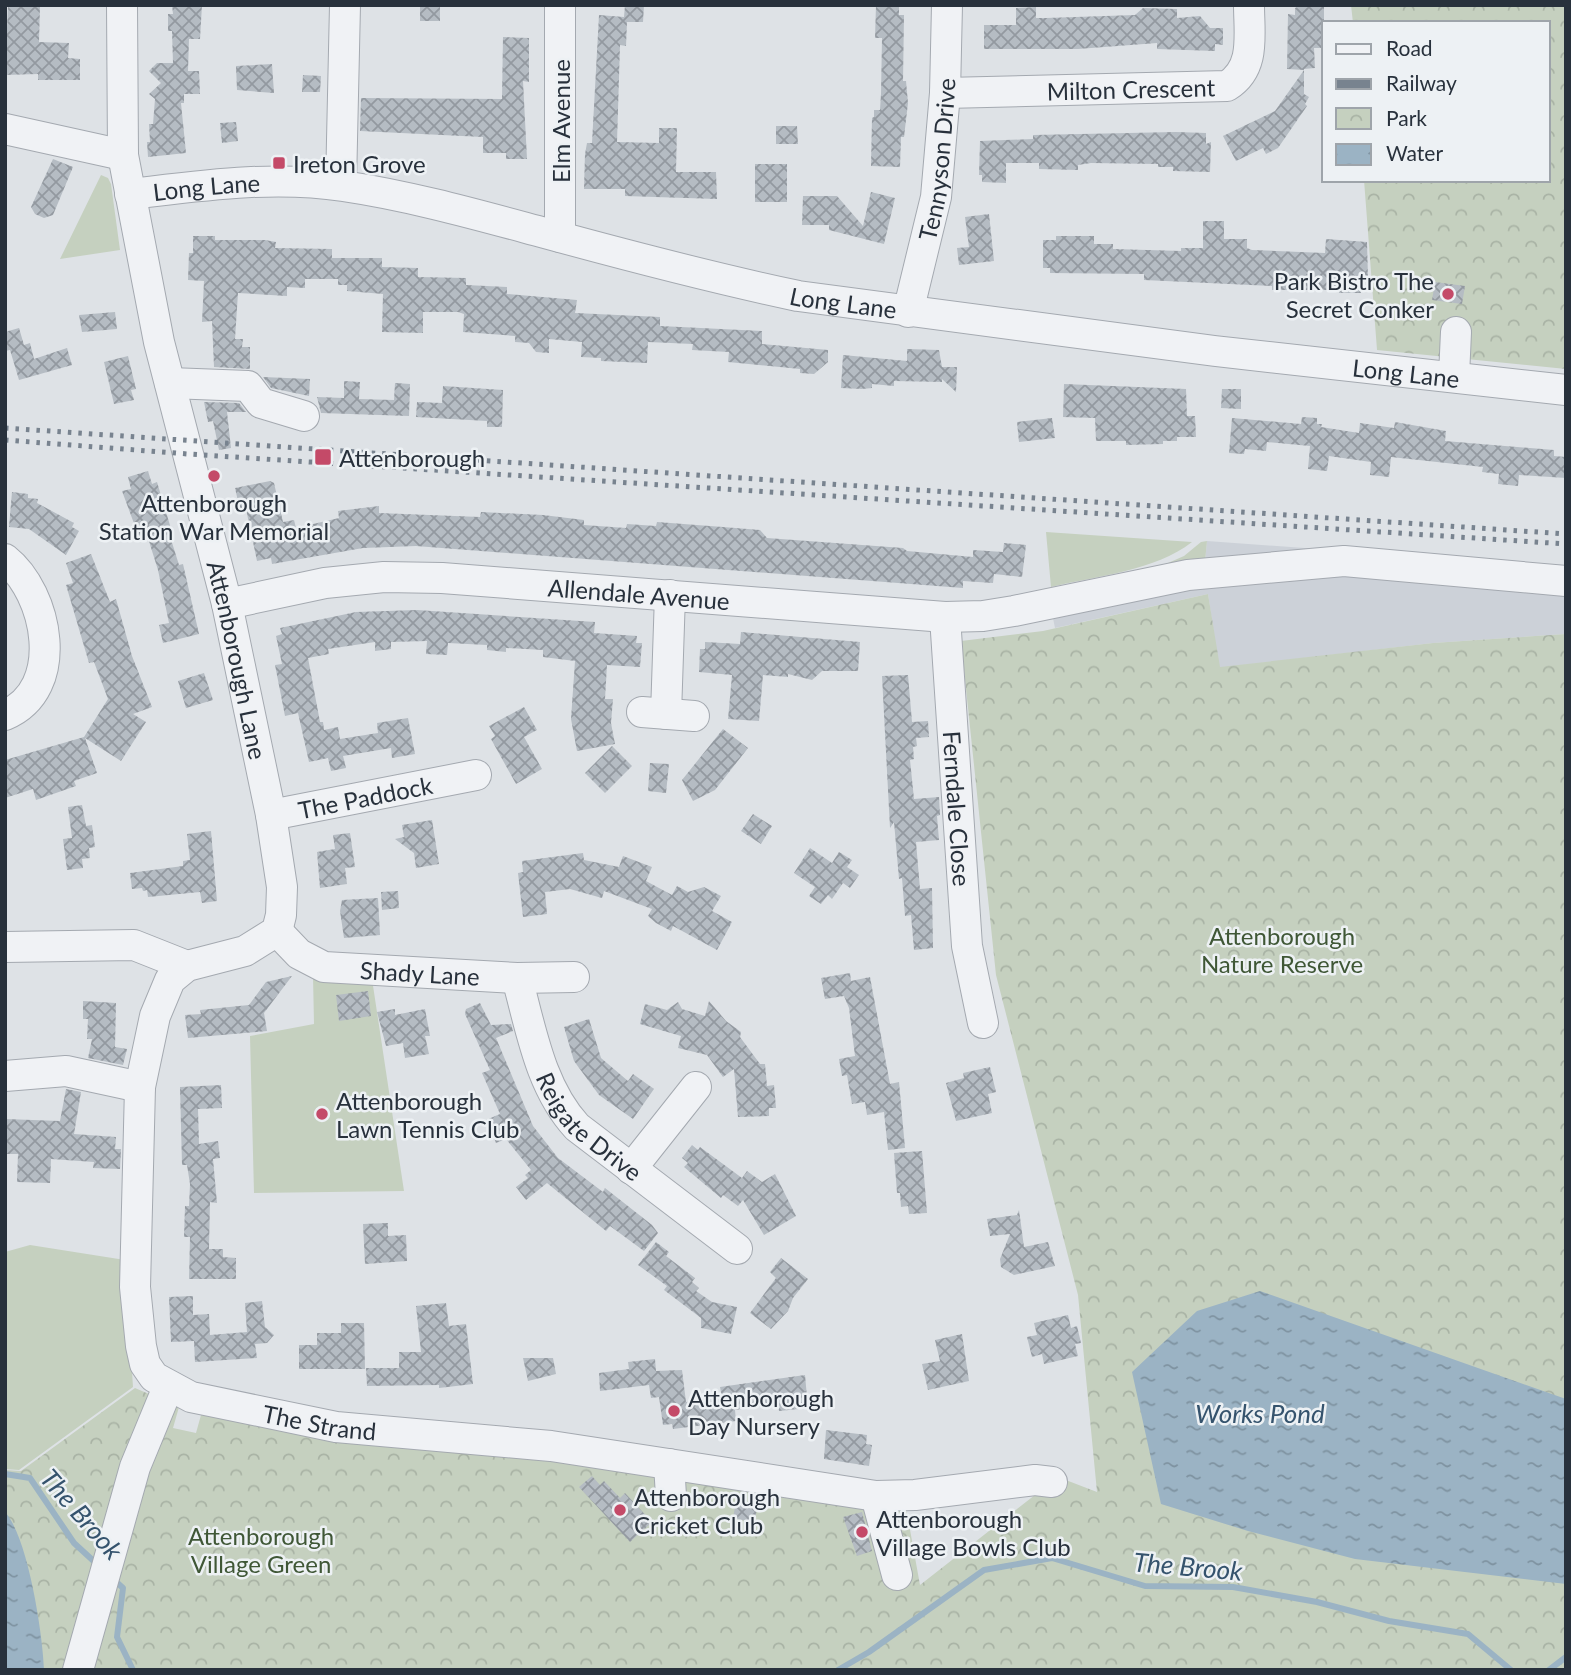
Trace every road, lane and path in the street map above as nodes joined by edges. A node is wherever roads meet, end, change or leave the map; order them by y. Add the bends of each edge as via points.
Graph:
1 (122, 5) edge
2 (345, 5) edge
3 (560, 5) edge
4 (947, 5) edge
5 (1249, 5) edge
6 (945, 93) junction
7 (5, 129) edge
8 (123, 155) junction
9 (341, 185) junction
10 (130, 194) junction
11 (560, 237) junction
12 (908, 312) junction
13 (1456, 332) dead end
14 (1454, 376) junction
15 (170, 383) junction
16 (1566, 390) edge
17 (304, 415) dead end
18 (5, 559) edge
19 (1566, 581) edge
20 (670, 595) junction
21 (227, 604) junction
22 (945, 617) junction
23 (667, 714) dead end
24 (5, 715) edge
25 (467, 781) dead end
26 (271, 815) junction
27 (276, 931) junction
28 (5, 947) edge
29 (187, 966) junction
30 (574, 977) dead end
31 (517, 978) junction
32 (972, 1008) dead end
33 (5, 1076) edge
34 (140, 1087) junction
35 (693, 1105) dead end
36 (631, 1170) junction
37 (720, 1246) dead end
38 (167, 1387) junction
39 (669, 1464) junction
40 (1052, 1482) dead end
41 (671, 1496) dead end
42 (876, 1496) junction
43 (897, 1575) dead end
44 (78, 1670) edge

1 - 8 street, Attenborough Lane
2 - 9 street
3 - 11 street, Elm Avenue
4 - 6 street, Tennyson Drive
5 - 6 street, Milton Crescent via 1246,69 1227,86
6 - 12 street, Tennyson Drive via 936,197
7 - 8 street
8 - 10 street, Attenborough Lane
9 - 10 street, Long Lane via 202,186
9 - 11 street, Long Lane
10 - 15 street, Attenborough Lane
11 - 12 street, Long Lane via 798,296
12 - 14 street, Long Lane
13 - 14 street
14 - 16 street, Long Lane
15 - 17 street via 248,386 261,403
15 - 21 street, Attenborough Lane
18 - 24 street via 28,588 46,642 44,672 30,699
19 - 22 street, Allendale Avenue via 1344,561 1214,571 983,616
20 - 21 street, Allendale Avenue via 384,577 325,583
20 - 22 street, Allendale Avenue
20 - 23 street
21 - 26 street, Attenborough Lane
22 - 32 street, Ferndale Close
25 - 26 street, The Paddock
26 - 27 street, Attenborough Lane via 282,887
27 - 29 street via 245,951
27 - 31 street, Shady Lane via 299,954 324,967
28 - 29 street via 134,945
29 - 34 street via 161,994
30 - 31 street, Shady Lane
31 - 36 street, Reigate Drive via 542,1066 560,1109
33 - 34 street via 66,1071
34 - 38 street via 135,1287 145,1364
35 - 36 street
36 - 37 street, Reigate Drive
38 - 39 street, The Strand via 212,1402 336,1427 551,1446
38 - 44 street via 144,1440
39 - 41 street
39 - 42 street, The Strand
40 - 42 street, The Strand via 1002,1482
42 - 43 street

